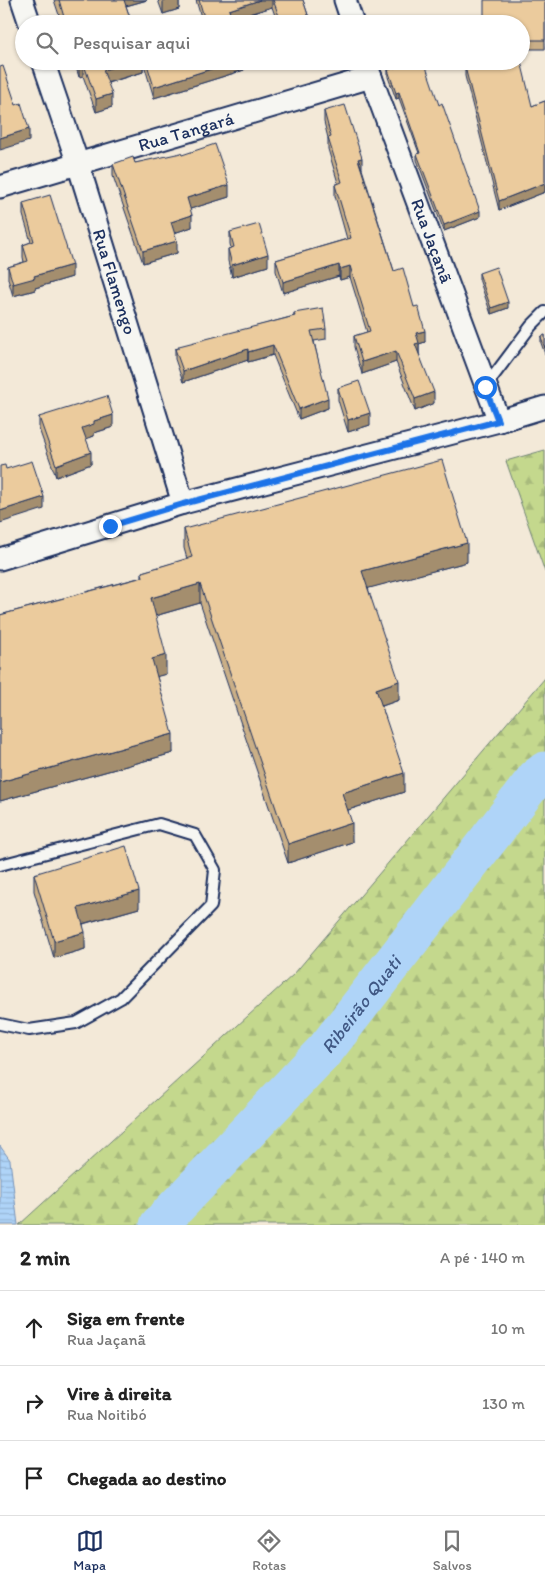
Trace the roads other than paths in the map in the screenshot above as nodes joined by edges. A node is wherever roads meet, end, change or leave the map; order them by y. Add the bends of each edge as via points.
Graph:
1 (22, 0) edge
2 (345, 0) edge
3 (27, 15) edge
4 (350, 15) edge
5 (46, 70) edge
6 (365, 70) edge
7 (368, 70) edge
8 (78, 164) junction
9 (0, 187) edge
10 (545, 312) edge
11 (485, 387) junction
12 (545, 407) edge
13 (498, 421) junction
14 (183, 504) junction
15 (0, 559) edge
16 (0, 864) edge
17 (0, 1024) edge

1 - 3 street
2 - 4 street
5 - 8 street, Rua Flamengo
6 - 8 street, Rua Tangará
7 - 11 street, Rua Jaçanã
8 - 9 street, Rua Tangará
8 - 14 street, Rua Flamengo
10 - 11 lane
11 - 13 street, Rua Jaçanã
12 - 13 street
13 - 14 street
14 - 15 street
16 - 17 lane via 159,824 195,835 215,870 211,906 121,998 76,1023 29,1030

